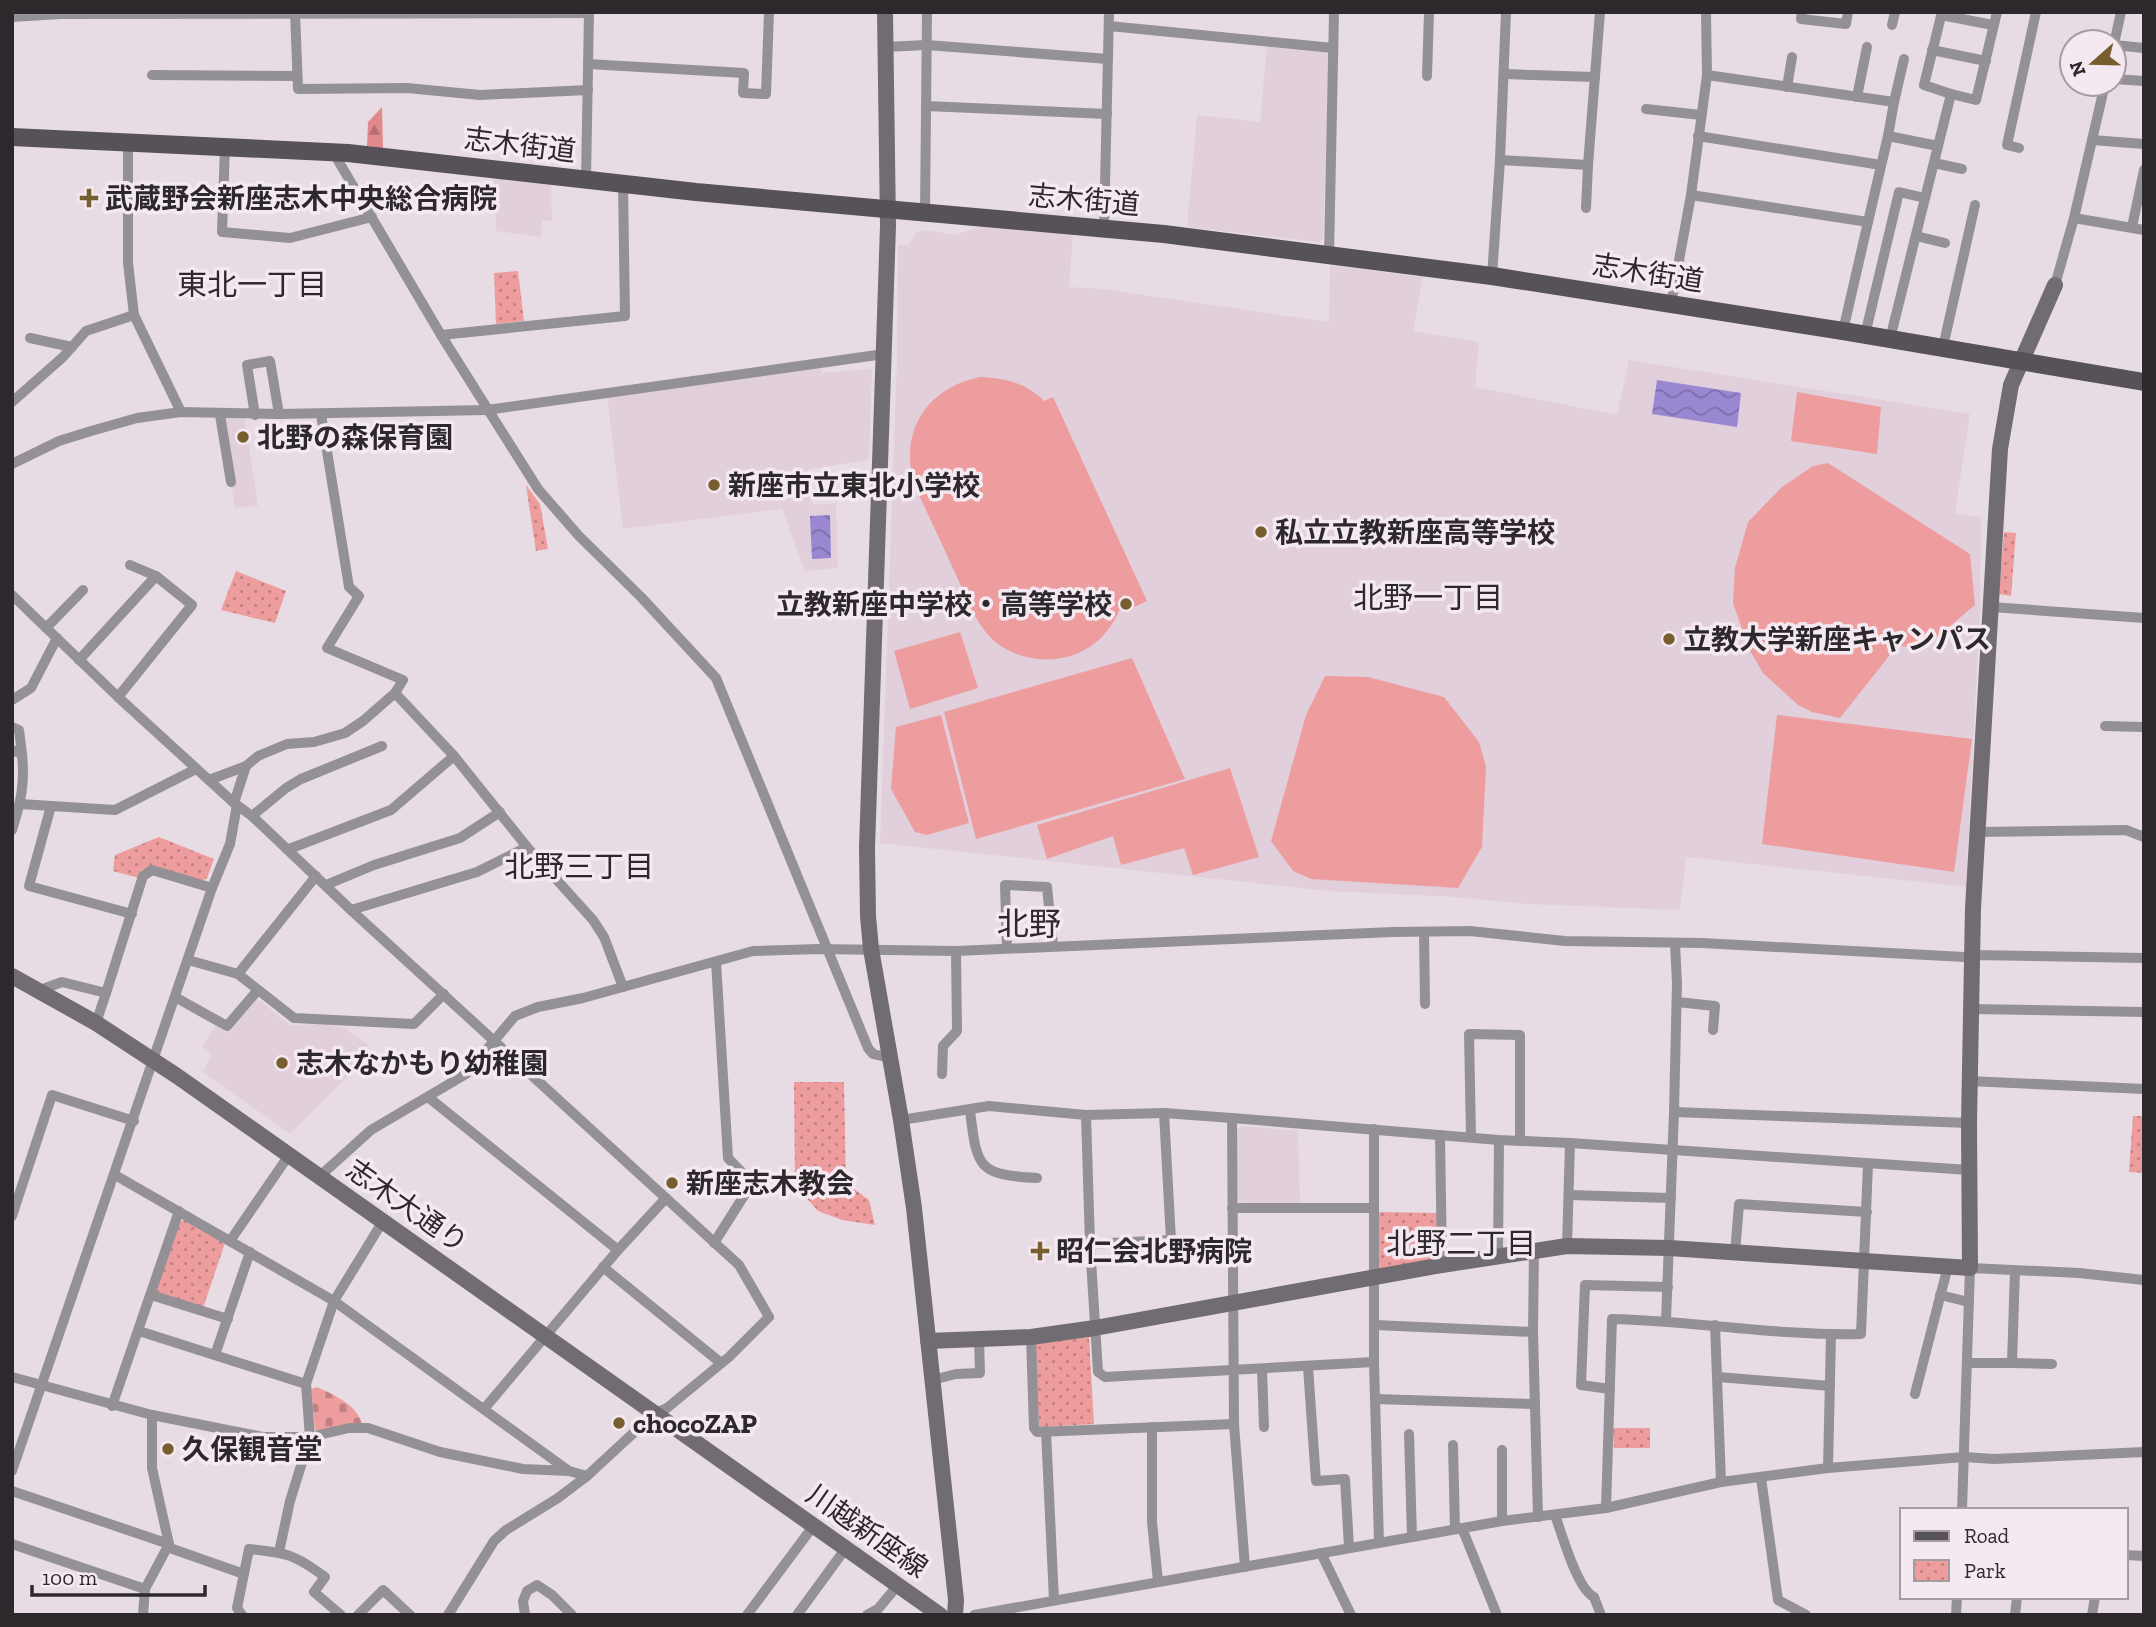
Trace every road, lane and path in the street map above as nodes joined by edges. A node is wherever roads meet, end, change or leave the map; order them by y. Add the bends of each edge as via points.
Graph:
1 (769, 12) edge
2 (885, 12) edge
3 (927, 12) edge
4 (1109, 12) edge
5 (1334, 12) edge
6 (1429, 12) edge
7 (1506, 12) edge
8 (1600, 12) edge
9 (1706, 12) edge
10 (1802, 12) edge
11 (1848, 12) edge
12 (1895, 12) edge
13 (1997, 12) edge
14 (2036, 12) edge
15 (61, 13) edge
16 (295, 13) edge
17 (589, 13) edge
18 (1942, 14) edge
19 (12, 17) edge
20 (1892, 25) dead end
21 (1993, 25) junction
22 (1109, 26) junction
23 (927, 45) junction
24 (885, 47) junction
25 (1867, 47) dead end
26 (1333, 48) junction
27 (1932, 50) junction
28 (1792, 57) dead end
29 (1108, 59) junction
30 (1904, 59) dead end
31 (1986, 61) junction
32 (588, 64) junction
33 (1505, 74) junction
34 (152, 75) dead end
35 (1706, 75) junction
36 (297, 76) junction
37 (1427, 76) dead end
38 (1595, 77) junction
39 (1787, 87) junction
40 (588, 90) junction
41 (1951, 94) junction
42 (1857, 97) junction
43 (2102, 98) edge
44 (1894, 102) junction
45 (926, 106) junction
46 (1646, 109) dead end
47 (1107, 114) junction
48 (1701, 115) junction
49 (1698, 136) junction
50 (1888, 136) junction
51 (12, 137) edge
52 (2092, 140) junction
53 (128, 142) junction
54 (2144, 144) edge
55 (225, 146) junction
56 (1938, 146) junction
57 (2020, 148) dead end
58 (333, 152) junction
59 (1500, 160) junction
60 (1934, 163) junction
61 (1588, 165) junction
62 (1881, 165) junction
63 (1962, 169) dead end
64 (2144, 170) edge
65 (586, 179) junction
66 (623, 183) junction
67 (1690, 195) junction
68 (1925, 198) junction
69 (1975, 205) dead end
70 (1586, 208) dead end
71 (888, 210) junction
72 (925, 212) junction
73 (372, 217) junction
74 (2074, 218) junction
75 (1868, 222) junction
76 (2132, 227) junction
77 (1104, 228) junction
78 (2144, 230) edge
79 (1916, 236) junction
80 (1945, 243) dead end
81 (1329, 255) junction
82 (1492, 275) junction
83 (2055, 285) joint
84 (1671, 304) junction
85 (134, 315) junction
86 (1843, 331) junction
87 (441, 335) junction
88 (1866, 335) junction
89 (30, 338) dead end
90 (1890, 339) junction
91 (72, 347) junction
92 (1943, 347) junction
93 (884, 354) junction
94 (2021, 362) junction
95 (2144, 383) edge
96 (12, 402) edge
97 (487, 410) junction
98 (181, 412) junction
99 (279, 414) junction
100 (321, 414) junction
101 (220, 415) junction
102 (255, 415) junction
103 (12, 464) edge
104 (231, 482) dead end
105 (130, 565) dead end
106 (156, 576) junction
107 (83, 590) dead end
108 (12, 596) edge
109 (1991, 607) junction
110 (2144, 618) edge
111 (46, 628) junction
112 (57, 638) junction
113 (79, 660) junction
114 (395, 693) junction
115 (118, 697) junction
116 (12, 700) edge
117 (2105, 726) dead end
118 (12, 727) edge
119 (2144, 727) edge
120 (382, 746) dead end
121 (17, 752) edge
122 (454, 756) junction
123 (246, 766) junction
124 (196, 768) junction
125 (209, 779) junction
126 (20, 804) junction
127 (236, 804) junction
128 (51, 806) junction
129 (500, 812) junction
130 (253, 816) junction
131 (12, 830) edge
132 (1977, 832) junction
133 (2144, 837) edge
134 (527, 846) junction
135 (289, 849) junction
136 (316, 876) junction
137 (326, 884) junction
138 (212, 888) junction
139 (351, 910) junction
140 (132, 914) junction
141 (1424, 932) junction
142 (1675, 944) junction
143 (1053, 946) junction
144 (1007, 948) junction
145 (828, 949) junction
146 (871, 949) junction
147 (956, 951) junction
148 (1971, 955) junction
149 (2144, 958) edge
150 (188, 960) junction
151 (716, 962) junction
152 (238, 974) junction
153 (12, 976) edge
154 (623, 987) junction
155 (40, 990) junction
156 (257, 991) junction
157 (106, 993) junction
158 (444, 994) junction
159 (175, 997) junction
160 (1677, 1002) junction
161 (1425, 1004) dead end
162 (1970, 1009) junction
163 (2144, 1012) edge
164 (96, 1023) junction
165 (1713, 1030) dead end
166 (494, 1040) junction
167 (890, 1058) junction
168 (153, 1060) junction
169 (942, 1074) dead end
170 (1969, 1081) junction
171 (2144, 1089) edge
172 (428, 1097) junction
173 (970, 1111) junction
174 (1674, 1112) junction
175 (1164, 1113) junction
176 (1086, 1115) junction
177 (1232, 1118) junction
178 (134, 1121) junction
179 (901, 1121) junction
180 (1969, 1123) junction
181 (1374, 1129) junction
182 (1440, 1135) junction
183 (1471, 1138) junction
184 (1499, 1140) junction
185 (1520, 1141) junction
186 (1570, 1143) junction
187 (1673, 1150) junction
188 (289, 1155) junction
189 (1868, 1164) junction
190 (1969, 1170) junction
191 (116, 1175) junction
192 (320, 1176) junction
193 (1037, 1178) dead end
194 (1569, 1195) junction
195 (666, 1198) junction
196 (1671, 1198) junction
197 (1232, 1208) junction
198 (1374, 1208) junction
199 (179, 1211) junction
200 (1867, 1212) junction
201 (12, 1216) edge
202 (383, 1221) junction
203 (230, 1241) junction
204 (714, 1243) junction
205 (1090, 1244) junction
206 (1567, 1246) junction
207 (1669, 1248) junction
208 (618, 1250) junction
209 (1534, 1250) junction
210 (250, 1252) junction
211 (1735, 1253) junction
212 (1498, 1255) junction
213 (1866, 1260) junction
214 (1441, 1265) junction
215 (1948, 1266) junction
216 (603, 1267) junction
217 (1970, 1268) junction
218 (2015, 1270) junction
219 (1375, 1278) junction
220 (2144, 1280) edge
221 (1668, 1287) junction
222 (151, 1295) junction
223 (1940, 1295) junction
224 (334, 1301) junction
225 (1969, 1302) junction
226 (1232, 1303) junction
227 (228, 1319) junction
228 (1666, 1321) junction
229 (1375, 1325) junction
230 (1715, 1325) junction
231 (1095, 1328) junction
232 (139, 1331) junction
233 (1534, 1332) junction
234 (545, 1334) junction
235 (1831, 1335) junction
236 (1031, 1337) junction
237 (979, 1340) junction
238 (928, 1341) junction
239 (215, 1354) junction
240 (1374, 1362) junction
241 (721, 1363) junction
242 (1967, 1363) junction
243 (2012, 1363) junction
244 (2052, 1364) dead end
245 (1308, 1367) junction
246 (1233, 1370) junction
247 (1262, 1370) junction
248 (12, 1377) edge
249 (1718, 1377) junction
250 (932, 1380) junction
251 (306, 1384) junction
252 (43, 1385) junction
253 (1830, 1386) junction
254 (1610, 1389) junction
255 (1914, 1394) dead end
256 (1376, 1399) junction
257 (1535, 1404) junction
258 (112, 1405) junction
259 (484, 1409) junction
260 (655, 1413) junction
261 (152, 1415) junction
262 (1234, 1424) junction
263 (1152, 1427) junction
264 (1264, 1427) dead end
265 (1046, 1431) junction
266 (1409, 1434) dead end
267 (310, 1437) junction
268 (1453, 1445) dead end
269 (1502, 1450) dead end
270 (2144, 1452) edge
271 (1964, 1457) junction
272 (1828, 1468) junction
273 (12, 1471) edge
274 (569, 1471) junction
275 (587, 1476) junction
276 (1761, 1478) junction
277 (1721, 1482) junction
278 (764, 1490) joint
279 (12, 1491) edge
280 (1606, 1508) junction
281 (1962, 1508) edge
282 (1555, 1515) junction
283 (1538, 1517) junction
284 (1502, 1521) junction
285 (814, 1525) junction
286 (1458, 1529) junction
287 (1412, 1537) junction
288 (1379, 1542) junction
289 (12, 1544) edge
290 (168, 1546) junction
291 (846, 1548) junction
292 (1349, 1548) junction
293 (279, 1552) junction
294 (1321, 1553) junction
295 (1245, 1567) junction
296 (244, 1574) junction
297 (1158, 1581) junction
298 (898, 1585) junction
299 (145, 1589) junction
300 (1054, 1600) junction
301 (931, 1612) edge
302 (143, 1615) edge
303 (242, 1615) edge
304 (341, 1615) edge
305 (358, 1615) edge
306 (410, 1615) edge
307 (448, 1615) edge
308 (524, 1615) edge
309 (572, 1615) edge
310 (747, 1615) edge
311 (797, 1615) edge
312 (867, 1615) edge
313 (955, 1615) edge
314 (974, 1615) edge
315 (1352, 1615) edge
316 (1497, 1615) edge
317 (1601, 1615) edge
318 (1806, 1615) edge

1 - 32 street via 766,94 743,93 744,73
2 - 24 street
3 - 23 street
4 - 22 street
5 - 26 street
6 - 37 street
7 - 33 street
8 - 38 street
9 - 35 street
10 - 11 street via 1801,19 1846,24
12 - 20 street
13 - 21 street
14 - 57 street via 2007,145
15 - 16 street
15 - 19 street
16 - 17 street
16 - 36 street
17 - 32 street
18 - 21 street
18 - 27 street
21 - 31 street
22 - 26 street
22 - 29 street
23 - 24 street
23 - 29 street
23 - 45 street
24 - 71 street
25 - 42 street
26 - 81 street
27 - 31 street
27 - 41 street via 1924,85
28 - 39 street
29 - 47 street
30 - 44 street
31 - 41 street via 1976,100
32 - 40 street
33 - 38 street
33 - 59 street
34 - 36 street
35 - 39 street
35 - 48 street
36 - 40 street via 298,89 408,88 480,95
38 - 61 street
39 - 42 street
40 - 65 street
41 - 56 street
42 - 44 street
43 - 52 street
44 - 50 street
45 - 47 street
45 - 72 street
46 - 48 street
47 - 77 street
48 - 49 street
49 - 62 street
49 - 67 street
50 - 56 street
50 - 62 street
51 - 53 main road, 志木街道
52 - 54 street
52 - 74 street
53 - 55 main road, 志木街道
53 - 85 street via 128,263
55 - 58 main road, 志木街道
55 - 73 street via 222,232 289,238
56 - 60 street
58 - 65 main road, 志木街道
58 - 73 street
59 - 61 street
59 - 82 street
60 - 63 street
60 - 68 street
61 - 70 street
62 - 75 street
64 - 76 street
65 - 66 main road, 志木街道
66 - 71 main road, 志木街道
66 - 87 street via 625,316
67 - 75 street
67 - 84 street
68 - 79 street
68 - 88 street via 1899,192
69 - 92 street
71 - 72 main road, 志木街道
71 - 93 street
72 - 77 main road, 志木街道
73 - 87 street
74 - 76 street
74 - 83 street
75 - 86 street
76 - 78 street
77 - 81 main road, 志木街道
79 - 80 street
79 - 90 street
81 - 82 main road, 志木街道
82 - 84 main road, 志木街道
83 - 94 street
84 - 86 main road, 志木街道
85 - 91 street via 86,331
85 - 98 street
86 - 88 main road, 志木街道
87 - 97 street
88 - 90 main road, 志木街道
89 - 91 street
90 - 92 main road, 志木街道
91 - 96 street
92 - 94 main road, 志木街道
93 - 97 street
93 - 146 street via 867,848
94 - 95 main road, 志木街道
94 - 109 street via 2011,385 2003,429
97 - 100 street
97 - 145 street via 558,513 716,678
98 - 101 street
98 - 103 street via 91,431
99 - 100 street
99 - 102 street
99 - 102 street via 270,361 247,365
100 - 114 street via 349,587 359,596 327,648 403,680
101 - 102 street
101 - 104 street
105 - 106 street
106 - 113 street
106 - 115 street via 192,605
107 - 111 street
108 - 111 street
109 - 110 street
109 - 132 street
111 - 112 street
112 - 113 street
112 - 116 street via 31,688
113 - 115 street
114 - 122 street
114 - 123 street via 345,733 287,744
115 - 124 street
117 - 119 street
118 - 121 street via 19,730
120 - 130 street via 301,779
121 - 126 street via 24,778
122 - 129 street
122 - 135 street via 391,810
123 - 125 street
123 - 127 street
124 - 125 street
124 - 128 street via 115,810
125 - 127 street
126 - 128 street
126 - 131 street
127 - 130 street
127 - 138 street via 230,845
128 - 140 street via 29,886
129 - 134 street
129 - 137 street via 460,838
130 - 135 street
132 - 133 street via 2126,830
132 - 148 street
134 - 139 street via 477,872
134 - 154 street via 593,920
135 - 136 street
136 - 137 street
136 - 152 street
137 - 139 street
138 - 140 street via 152,870 143,876
138 - 150 street
139 - 158 street
140 - 157 street
141 - 142 street
141 - 143 street
141 - 161 street
142 - 148 street
142 - 160 street
143 - 144 street
143 - 144 street via 1047,887 1005,885
144 - 147 street
145 - 146 street
145 - 151 street via 753,951
145 - 167 street via 869,1048 873,1054
146 - 147 street
146 - 167 street
147 - 169 street via 957,1031 943,1046
148 - 149 street
148 - 162 street
150 - 152 street
150 - 159 street
151 - 154 street
151 - 204 street via 728,1157 752,1182
152 - 156 street
153 - 155 street, 志木大通り
154 - 166 street via 516,1016
155 - 157 street via 62,982
155 - 164 street, 志木大通り
156 - 158 street via 294,1018 414,1024
156 - 159 street via 227,1026
157 - 164 street
158 - 166 street
159 - 168 street
160 - 165 street via 1715,1006
160 - 174 street
162 - 163 street
162 - 170 street
164 - 168 street, 志木大通り
166 - 172 street via 466,1074
166 - 195 street
167 - 179 street
168 - 178 street
168 - 188 street, 志木大通り
170 - 171 street
170 - 180 street
172 - 192 street via 371,1130
172 - 208 street
173 - 176 street via 989,1106
173 - 179 street
173 - 193 street via 975,1152 988,1168 997,1174
174 - 180 street
174 - 187 street
175 - 176 street
175 - 177 street
175 - 205 street via 1171,1240
176 - 205 street
177 - 181 street
177 - 197 street
178 - 191 street
178 - 201 street via 52,1094
179 - 238 street
180 - 190 street
181 - 182 street
181 - 198 street
182 - 183 street
182 - 214 street
183 - 184 street
183 - 185 street via 1469,1034 1520,1035
184 - 185 street
184 - 212 street
185 - 186 street
186 - 187 street
186 - 194 street
187 - 189 street
187 - 196 street
188 - 192 street, 志木大通り
188 - 203 street
189 - 190 street
189 - 200 street
190 - 217 street
191 - 199 street
191 - 252 street
192 - 202 street, 志木大通り
194 - 196 street
194 - 206 street
195 - 204 street
195 - 208 street
196 - 207 street
197 - 198 street
197 - 226 street
198 - 219 street
199 - 203 street
199 - 222 street
200 - 211 street via 1739,1204
200 - 213 street
202 - 224 street
202 - 234 street, 志木大通り
203 - 210 street
204 - 241 street via 739,1265 769,1317
205 - 231 street
206 - 207 street
206 - 209 street
207 - 211 street
207 - 221 street
208 - 216 street
209 - 212 street
209 - 233 street
210 - 224 street
210 - 227 street
211 - 213 street
212 - 214 street
213 - 215 street
213 - 235 street via 1861,1334
214 - 219 street
215 - 217 street
215 - 223 street
216 - 234 street
216 - 241 street
217 - 218 street
217 - 225 street
218 - 220 street
218 - 243 street
219 - 226 street
219 - 229 street
221 - 228 street
221 - 254 street via 1585,1285 1581,1385
222 - 227 street
222 - 232 street
223 - 225 street
223 - 255 street
224 - 251 street
224 - 259 street
225 - 242 street
226 - 231 street
226 - 246 street
227 - 239 street
228 - 230 street
228 - 254 street via 1612,1319
229 - 233 street
229 - 240 street
230 - 235 street
230 - 249 street
231 - 236 street
231 - 246 street via 1098,1373 1105,1377
232 - 239 street
232 - 258 street
233 - 257 street
234 - 259 street
234 - 260 street, 志木大通り
235 - 253 street
236 - 237 street
236 - 265 street via 1034,1428
237 - 238 street
237 - 250 street via 980,1373
238 - 250 street
239 - 251 street
240 - 245 street
240 - 256 street
241 - 260 street
242 - 243 street
242 - 271 street
243 - 244 street
245 - 247 street
245 - 292 street via 1316,1481 1345,1479
246 - 247 street
246 - 262 street
247 - 264 street
248 - 252 street
249 - 253 street
249 - 277 street
250 - 313 street
251 - 267 street
252 - 258 street
252 - 273 street
253 - 272 street
254 - 280 street
256 - 257 street
256 - 288 street
257 - 283 street
258 - 261 street
259 - 274 street
260 - 275 street
260 - 278 street, 志木大通り
261 - 267 street via 263,1437
261 - 290 street via 152,1468
262 - 263 street
262 - 295 street
263 - 265 street
263 - 297 street via 1152,1522
265 - 300 street
266 - 287 street
267 - 274 street via 368,1428 440,1452 523,1469
267 - 293 street
268 - 286 street
269 - 284 street
270 - 271 street
271 - 272 street
271 - 281 street
272 - 276 street
274 - 275 street
275 - 307 street via 494,1541
276 - 277 street
276 - 318 street via 1778,1600
277 - 280 street
278 - 285 street, 川越新座線
279 - 290 street
280 - 282 street
282 - 283 street
282 - 317 street via 1577,1574
283 - 284 street
284 - 286 street
285 - 291 street, 川越新座線
285 - 310 street
286 - 287 street
286 - 316 street
287 - 288 street
288 - 292 street
289 - 299 street
290 - 296 street
290 - 299 street
291 - 298 street, 川越新座線
291 - 311 street
292 - 294 street
293 - 296 street via 249,1549
293 - 304 street via 300,1558 325,1577 314,1592
294 - 295 street
294 - 315 street
295 - 297 street
296 - 303 street via 237,1608
297 - 300 street
298 - 301 street, 川越新座線
298 - 312 street
299 - 302 street
300 - 314 street
305 - 306 street via 383,1590
308 - 309 street via 527,1591 537,1585

